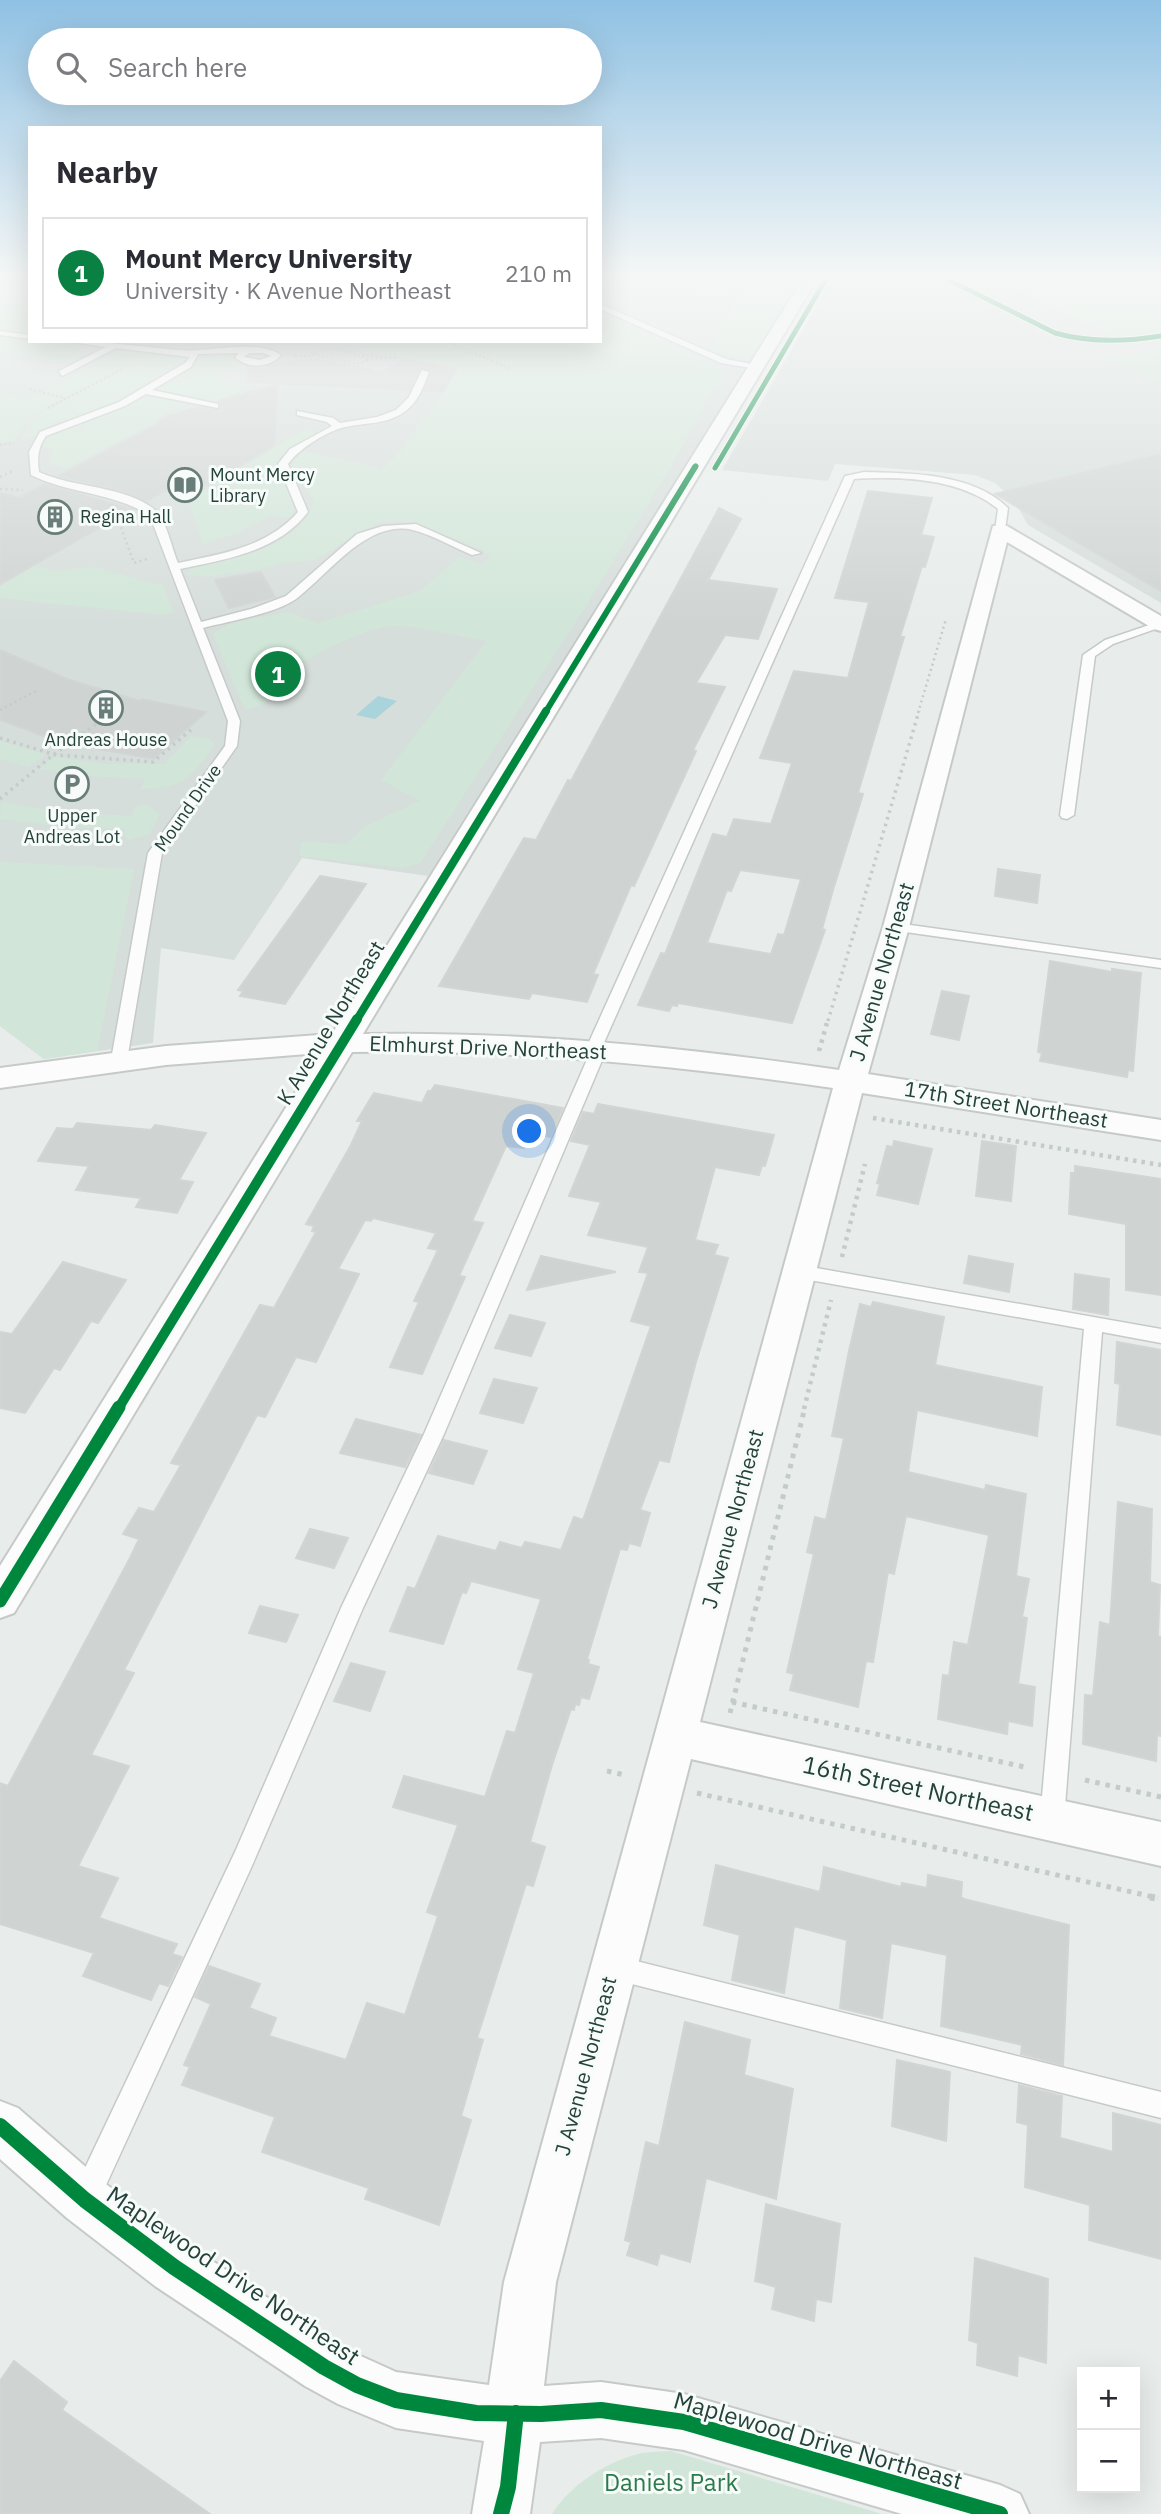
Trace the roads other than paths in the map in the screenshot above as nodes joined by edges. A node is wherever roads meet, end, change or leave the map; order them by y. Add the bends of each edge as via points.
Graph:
1 (145, 391) edge
2 (146, 391) edge
3 (416, 391) edge
4 (741, 391) edge
5 (215, 406) dead end
6 (300, 414) dead end
7 (338, 426) junction
8 (1000, 530) junction
9 (476, 553) dead end
10 (173, 567) junction
11 (1161, 625) edge
12 (197, 626) junction
13 (1067, 815) dead end
14 (896, 927) junction
15 (1161, 964) edge
16 (342, 1043) junction
17 (595, 1051) junction
18 (0, 1052) edge
19 (119, 1060) junction
20 (9, 1076) edge
21 (850, 1081) junction
22 (1161, 1130) edge
23 (799, 1272) junction
24 (1093, 1325) junction
25 (1161, 1336) edge
26 (0, 1601) edge
27 (675, 1736) junction
28 (1052, 1819) junction
29 (1161, 1844) edge
30 (612, 1966) junction
31 (1161, 2105) edge
32 (0, 2126) edge
33 (85, 2200) junction
34 (516, 2413) junction
35 (501, 2514) edge
36 (1000, 2514) edge

1 - 10 lane, Mound Drive via 43,435 34,444 32,464 34,472 48,481 142,504 154,515
2 - 5 lane
3 - 7 lane via 412,401 390,416
4 - 16 street, K Avenue Northeast
6 - 7 lane
7 - 10 lane via 293,451 284,464 288,480 301,497 303,512 292,528 258,545
8 - 11 street
8 - 14 street, J Avenue Northeast
8 - 17 lane via 1003,509 982,492 948,483 850,476
9 - 12 lane via 412,526 383,529 361,536 290,598
10 - 12 lane, Mound Drive
11 - 13 lane via 1109,642 1089,654
12 - 19 lane, Mound Drive via 234,721 231,746 155,853
14 - 15 lane
14 - 21 street, J Avenue Northeast
16 - 17 street, Elmhurst Drive Northeast
16 - 19 street, Elmhurst Drive Northeast via 235,1047
16 - 26 street, K Avenue Northeast
17 - 21 street, Elmhurst Drive Northeast via 710,1061
17 - 33 lane via 434,1434
18 - 20 street
19 - 20 street, Elmhurst Drive Northeast
21 - 22 street, 17th Street Northeast
21 - 23 street, J Avenue Northeast
23 - 24 lane
23 - 27 street, J Avenue Northeast
24 - 25 lane
24 - 28 lane
27 - 28 street, 16th Street Northeast
27 - 30 street, J Avenue Northeast
28 - 29 street, 16th Street Northeast
30 - 31 lane
30 - 34 street, J Avenue Northeast via 525,2302
32 - 33 street, Maplewood Drive Northeast
33 - 34 street, Maplewood Drive Northeast via 174,2267 357,2385 424,2406
34 - 35 street, J Avenue Northeast
34 - 36 street, Maplewood Drive Northeast via 601,2410 684,2421

